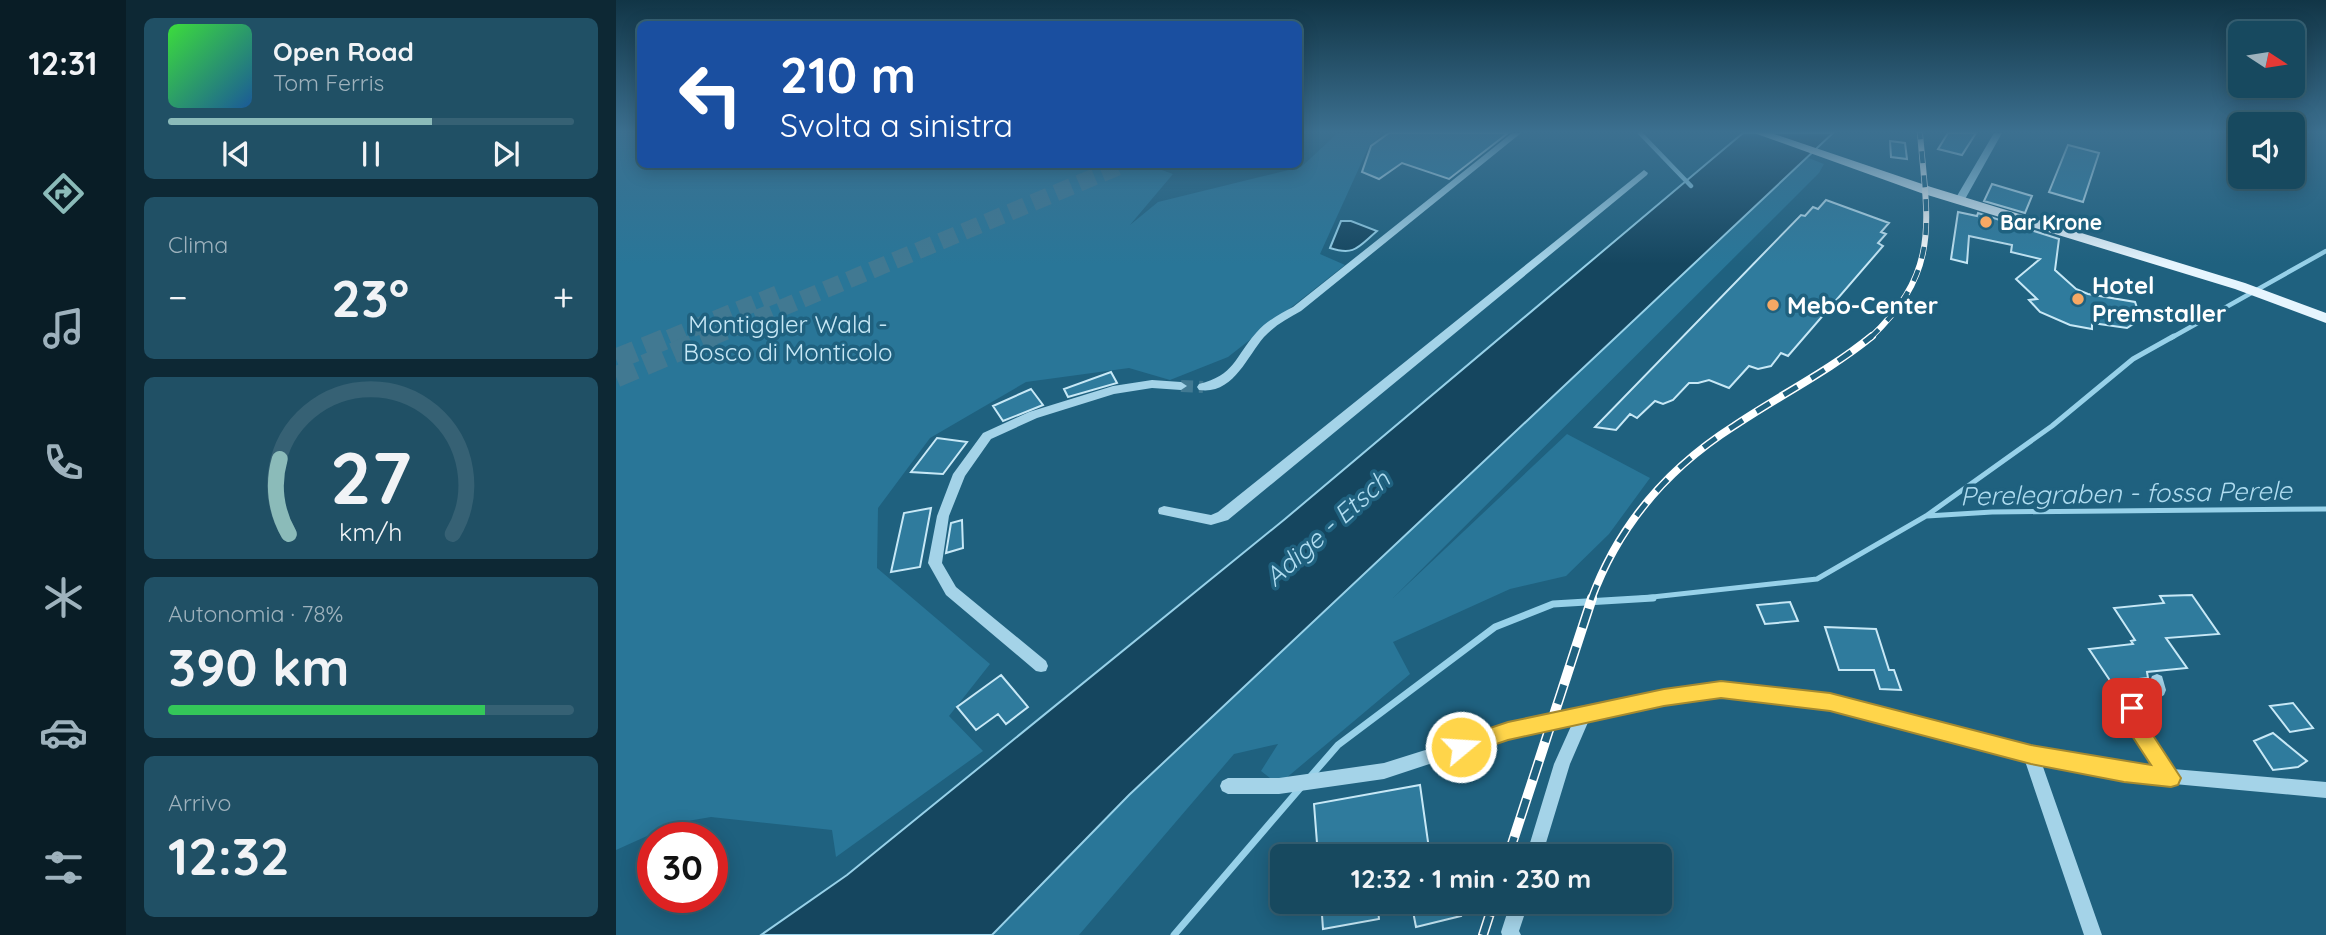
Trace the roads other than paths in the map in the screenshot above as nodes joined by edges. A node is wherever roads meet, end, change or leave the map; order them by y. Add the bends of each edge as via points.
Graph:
1 (1462, 177) edge
2 (1640, 177) edge
3 (1887, 177) edge
4 (1973, 177) edge
5 (1959, 201) junction
6 (2326, 318) edge
7 (1181, 386) tunnel mouth
8 (1203, 387) tunnel mouth
9 (987, 436) joint
10 (1164, 510) dead end
11 (1041, 666) dead end
12 (2157, 681) dead end
13 (1583, 717) junction
14 (2031, 755) junction
15 (2171, 778) junction
16 (1228, 786) dead end
17 (2326, 790) edge
18 (1538, 844) edge
19 (1516, 914) edge
20 (1512, 935) edge
21 (2093, 935) edge

1 - 8 street via 1263,332 1229,378 1217,386
2 - 10 street via 1223,516 1211,520
3 - 5 main road
4 - 5 street
5 - 6 main road via 2240,286
7 - 9 street via 1152,384 1113,390 1033,415
9 - 11 street via 959,474 943,516 935,563 951,591
12 - 15 street via 2160,690 2132,708 2131,719
13 - 14 street via 1721,689 1830,702
13 - 16 street via 1508,731 1414,763 1336,780
13 - 18 street via 1562,764
14 - 15 street
14 - 21 street
15 - 17 street
19 - 20 street

